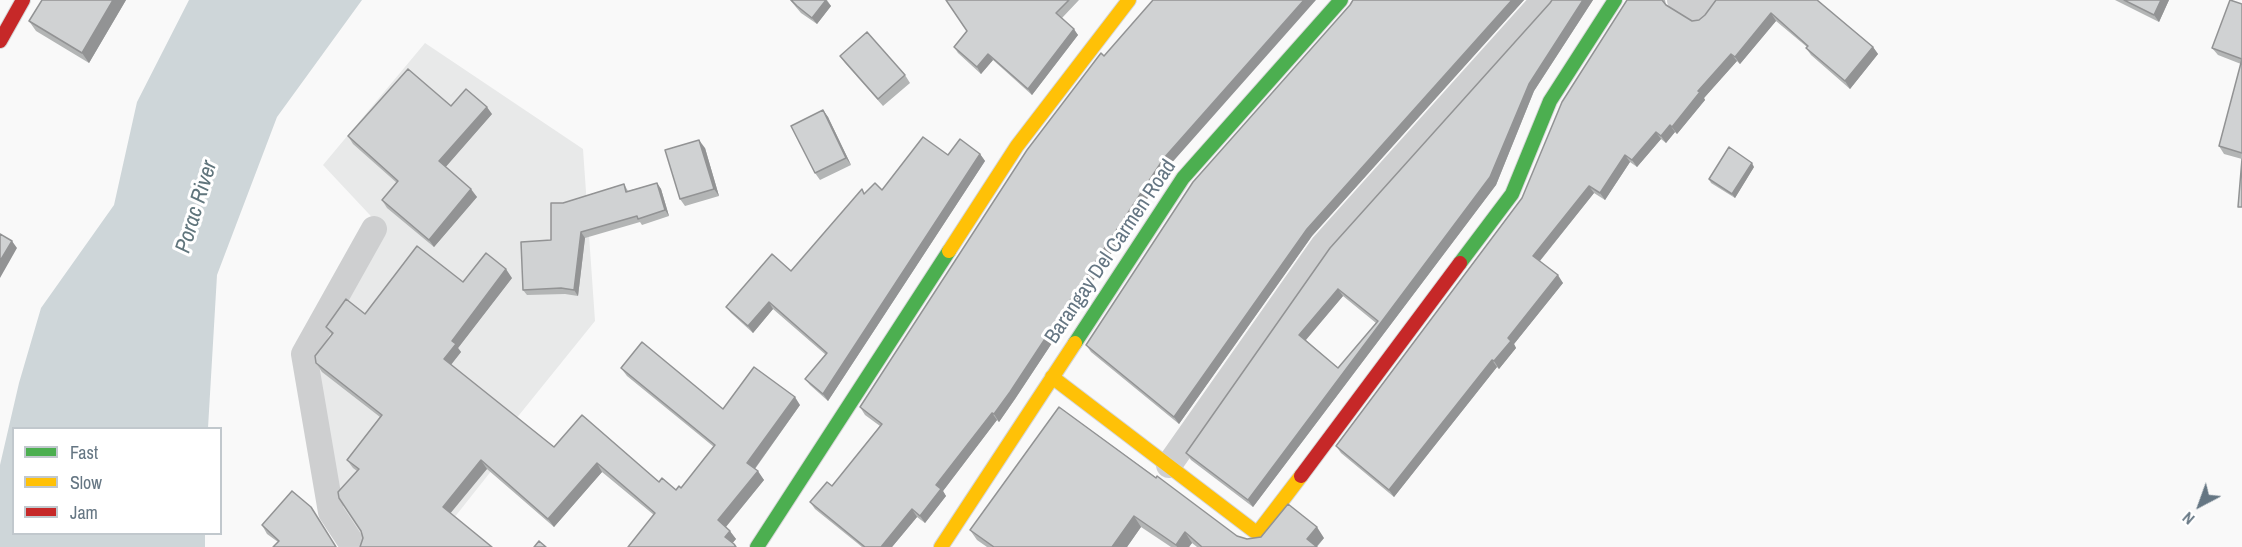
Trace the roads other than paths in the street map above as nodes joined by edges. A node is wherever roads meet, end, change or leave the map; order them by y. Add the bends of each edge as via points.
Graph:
1 (23, 0) edge
2 (1130, 0) edge
3 (1341, 0) edge
4 (1544, 0) edge
5 (1615, 0) edge
6 (1680, 0) edge
7 (1709, 0) edge
8 (0, 41) edge
9 (374, 229) dead end
10 (1052, 377) junction
11 (1169, 465) junction
12 (354, 547) edge
13 (757, 547) edge
14 (941, 547) edge

1 - 8 street
2 - 13 street via 1017,146
3 - 10 street, Barangay Del Carmen Road via 1183,178
4 - 11 street via 1323,246
5 - 11 street via 1550,101 1512,194 1259,531 1248,527
6 - 7 street via 1699,13
9 - 12 street via 304,354 331,512
10 - 11 street
10 - 14 street, Barangay Del Carmen Road

